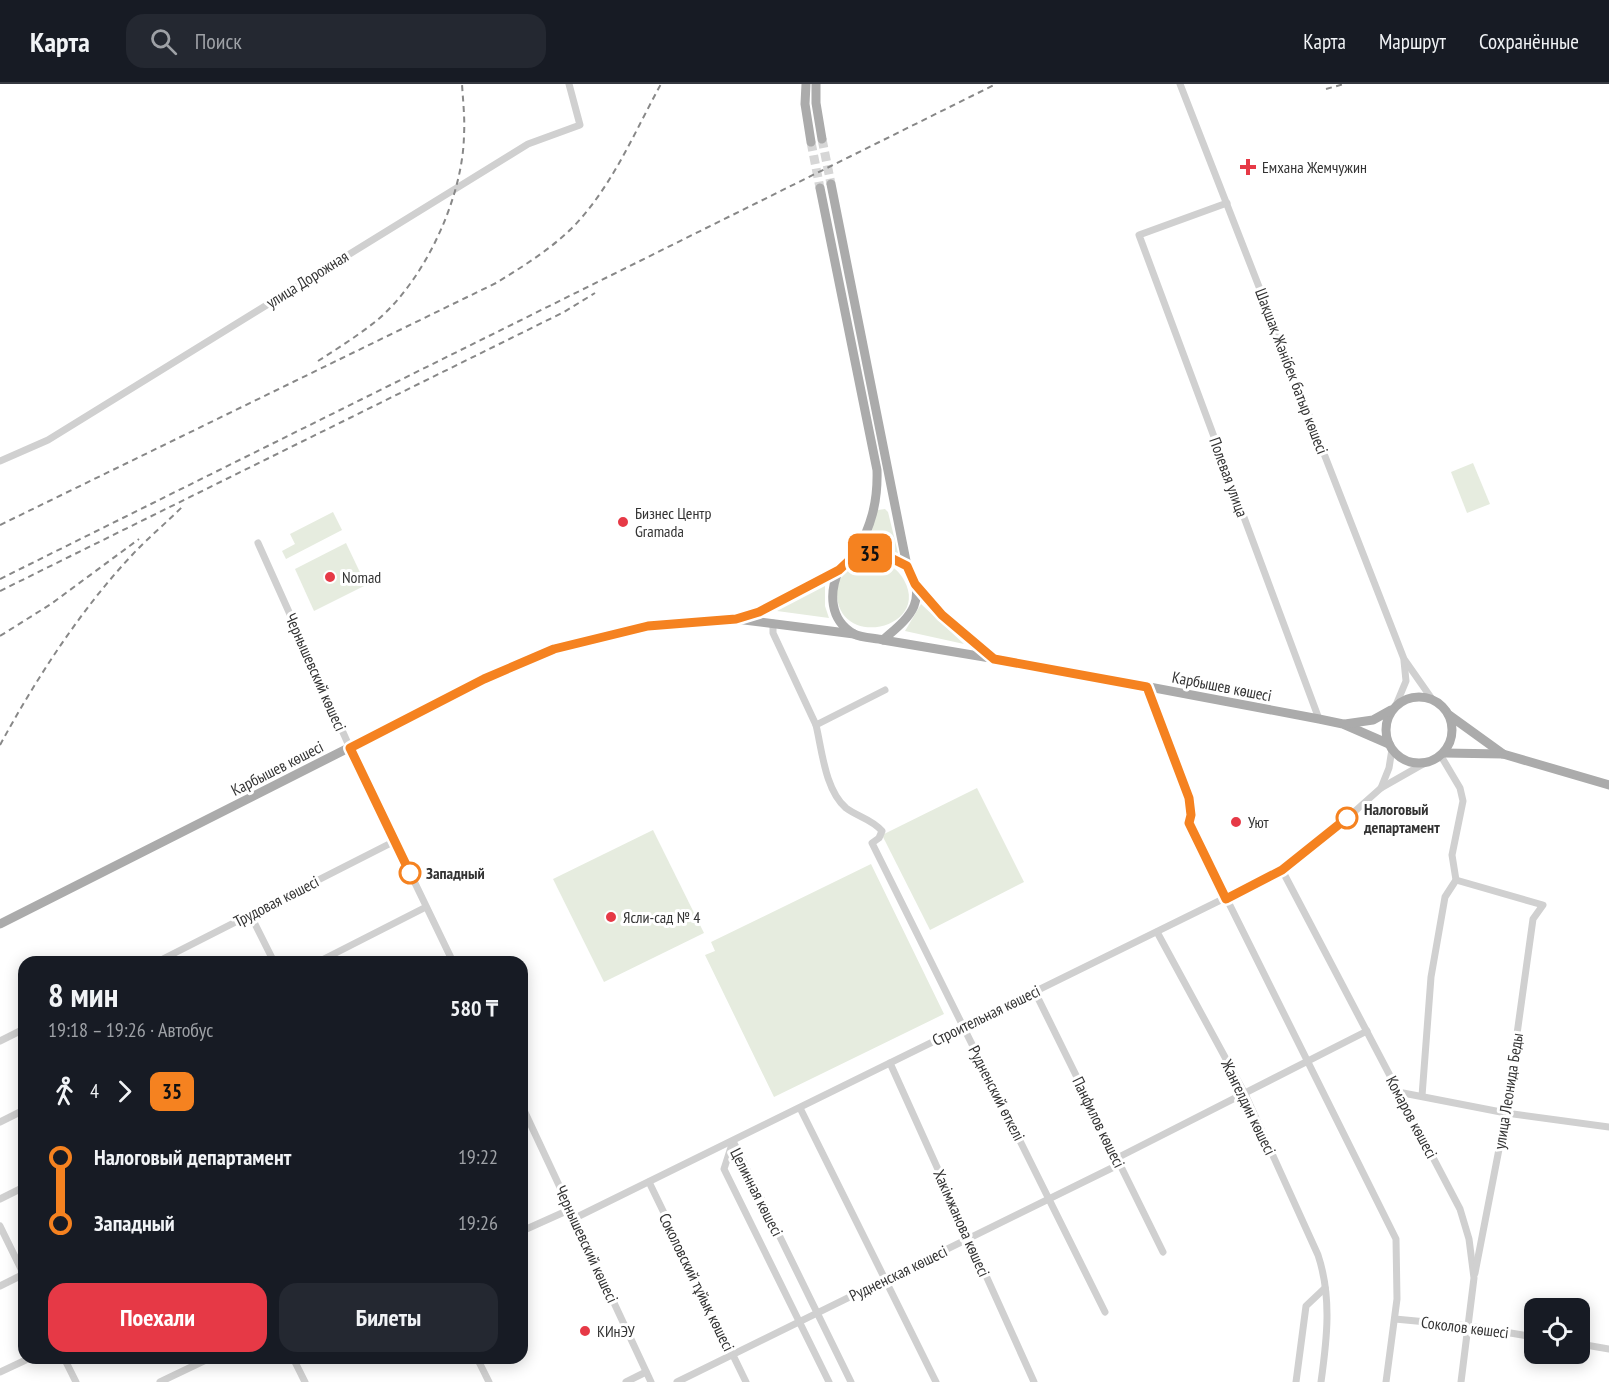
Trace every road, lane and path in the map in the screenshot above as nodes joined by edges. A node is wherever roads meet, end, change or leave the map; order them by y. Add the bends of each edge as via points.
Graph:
1 (569, 84) edge
2 (806, 84) edge
3 (816, 84) edge
4 (1180, 84) edge
5 (822, 139) tunnel mouth
6 (812, 142) tunnel mouth
7 (831, 184) tunnel mouth
8 (820, 188) tunnel mouth
9 (1227, 203) junction
10 (0, 461) edge
11 (258, 543) dead end
12 (855, 555) junction
13 (907, 566) junction
14 (839, 570) junction
15 (915, 584) junction
16 (736, 619) junction
17 (773, 623) junction
18 (854, 634) junction
19 (883, 640) junction
20 (994, 659) junction
21 (1404, 659) junction
22 (1147, 687) junction
23 (885, 690) dead end
24 (1432, 699) junction
25 (1394, 707) junction
26 (1449, 715) junction
27 (1319, 719) junction
28 (1342, 724) junction
29 (816, 725) junction
30 (1390, 747) junction
31 (350, 748) junction
32 (1442, 754) junction
33 (1503, 754) junction
34 (1425, 763) junction
35 (1609, 785) edge
36 (1381, 788) junction
37 (395, 841) junction
38 (1282, 870) junction
39 (1456, 880) junction
40 (1226, 899) junction
41 (426, 907) junction
42 (250, 914) junction
43 (0, 924) edge
44 (1157, 932) junction
45 (169, 956) edge
46 (271, 956) edge
47 (330, 956) edge
48 (450, 956) edge
49 (1035, 992) junction
50 (963, 1027) junction
51 (1367, 1031) junction
52 (18, 1032) edge
53 (0, 1041) edge
54 (1307, 1062) junction
55 (890, 1063) junction
56 (1398, 1092) junction
57 (1245, 1094) junction
58 (1422, 1096) junction
59 (800, 1108) junction
60 (18, 1113) edge
61 (1506, 1113) junction
62 (528, 1119) edge
63 (0, 1122) edge
64 (1609, 1127) edge
65 (733, 1141) junction
66 (1118, 1161) junction
67 (649, 1182) junction
68 (18, 1190) edge
69 (1050, 1198) junction
70 (0, 1199) edge
71 (571, 1209) junction
72 (576, 1218) junction
73 (0, 1226) edge
74 (528, 1228) edge
75 (969, 1238) junction
76 (1163, 1251) dead end
77 (18, 1262) edge
78 (18, 1277) edge
79 (1474, 1278) junction
80 (886, 1279) junction
81 (0, 1286) edge
82 (1325, 1288) junction
83 (1105, 1312) dead end
84 (817, 1313) junction
85 (1395, 1319) junction
86 (799, 1322) junction
87 (1469, 1326) junction
88 (1524, 1335) edge
89 (1590, 1346) edge
90 (1609, 1349) edge
91 (733, 1355) junction
92 (18, 1364) edge
93 (67, 1364) edge
94 (198, 1364) edge
95 (296, 1364) edge
96 (480, 1364) edge
97 (0, 1372) edge
98 (646, 1372) junction
99 (76, 1382) edge
100 (160, 1382) edge
101 (305, 1382) edge
102 (489, 1382) edge
103 (626, 1382) edge
104 (651, 1382) edge
105 (677, 1382) edge
106 (746, 1382) edge
107 (829, 1382) edge
108 (851, 1382) edge
109 (936, 1382) edge
110 (1035, 1382) edge
111 (1296, 1382) edge
112 (1321, 1382) edge
113 (1386, 1382) edge
114 (1461, 1382) edge

1 - 10 street, улица Дорожная via 580,125 528,144 48,440
2 - 6 main road via 805,104
3 - 5 main road
4 - 9 street, Шақшақ Жәнібек батыр көшесі
7 - 13 main road
8 - 12 main road via 877,470 878,501 870,529
9 - 21 street, Шақшақ Жәнібек батыр көшесі
9 - 27 street, Полевая улица via 1139,235
11 - 31 street, Чернышевский көшесі
12 - 13 main road via 881,553
12 - 14 main road
13 - 15 main road
14 - 16 main road via 774,606
14 - 18 main road via 832,602 836,614
15 - 19 main road via 915,605 909,616
15 - 20 main road via 942,615
16 - 17 main road, Карбышев көшесі
16 - 31 main road, Карбышев көшесі via 648,626 554,649 484,679
17 - 18 main road, Карбышев көшесі
17 - 29 street via 773,633
18 - 19 main road
19 - 20 main road, Карбышев көшесі
20 - 22 main road, Карбышев көшесі
21 - 24 street, Шақшақ Жәнібек батыр көшесі
21 - 25 street, Шақшақ Жәнібек батыр көшесі via 1406,681
22 - 27 main road, Карбышев көшесі
22 - 40 street via 1189,798 1189,823
23 - 29 street
24 - 25 main road via 1413,697
24 - 26 main road
25 - 28 main road via 1367,722
25 - 30 main road via 1386,726
26 - 32 main road via 1452,735
26 - 33 main road
27 - 28 main road, Карбышев көшесі
28 - 30 main road
29 - 50 street, Рудненский өткелі via 834,792 843,806 874,822 882,831 872,843
30 - 34 main road via 1407,761
30 - 36 street via 1389,768
31 - 37 street, Чернышевский көшесі
31 - 43 main road, Карбышев көшесі
32 - 33 main road
32 - 34 main road
32 - 39 street via 1463,801 1452,855
33 - 35 main road
34 - 36 street, Строительная көшесі
36 - 38 street, Строительная көшесі
37 - 41 street, Чернышевский көшесі
37 - 42 street, Трудовая көшесі
38 - 40 street, Строительная көшесі
38 - 51 street, Комаров көшесі
39 - 58 street via 1445,897 1431,977
39 - 61 street, улица Леонида Беды via 1543,905 1533,919
40 - 44 street, Строительная көшесі
40 - 54 street
41 - 47 street
41 - 48 street, Чернышевский көшесі
42 - 45 street, Трудовая көшесі
42 - 46 street
44 - 49 street, Строительная көшесі
44 - 57 street, Жангелдин көшесі
49 - 50 street, Строительная көшесі
49 - 66 street, Панфилов көшесі
50 - 55 street, Строительная көшесі
50 - 69 street, Рудненский өткелі
51 - 54 street, Рудненская көшесі
51 - 56 street, Комаров көшесі
52 - 53 street
54 - 57 street, Рудненская көшесі
54 - 85 street via 1396,1239
55 - 59 street, Строительная көшесі
55 - 75 street, Хакімжанова көшесі
56 - 58 street
56 - 79 street, Комаров көшесі via 1460,1209
57 - 66 street, Рудненская көшесі
57 - 82 street, Жангелдин көшесі via 1317,1255
58 - 61 street
59 - 65 street, Строительная көшесі
59 - 80 street
60 - 63 street
61 - 64 street
61 - 79 street, улица Леонида Беды
62 - 71 street, Чернышевский көшесі
65 - 67 street, Строительная көшесі
65 - 84 street, Целинная көшесі
65 - 86 street, Целинная көшесі via 724,1169
66 - 69 street, Рудненская көшесі
66 - 76 street, Панфилов көшесі
67 - 72 street, Строительная көшесі
67 - 91 street, Соколовский тұйық көшесі
68 - 70 street
69 - 75 street, Рудненская көшесі
69 - 83 street, Рудненский өткелі
71 - 72 street, Чернышевский көшесі
71 - 74 street
72 - 98 street, Чернышевский көшесі
73 - 77 street
75 - 80 street, Рудненская көшесі
75 - 110 street, Хакімжанова көшесі
78 - 81 street
79 - 87 street, Комаров көшесі
80 - 84 street, Рудненская көшесі
80 - 109 street
82 - 111 street via 1306,1306
82 - 112 street, Жангелдин көшесі via 1329,1304
84 - 86 street, Рудненская көшесі
84 - 108 street, Целинная көшесі
85 - 87 street, Соколов көшесі
85 - 113 street
86 - 91 street, Рудненская көшесі
86 - 107 street, Целинная көшесі
87 - 88 street, Соколов көшесі
87 - 114 street, Комаров көшесі
89 - 90 street
91 - 105 street, Рудненская көшесі
91 - 106 street, Соколовский тұйық көшесі
92 - 97 street
93 - 99 street
94 - 100 street
95 - 101 street
96 - 102 street
98 - 103 street
98 - 104 street, Чернышевский көшесі

